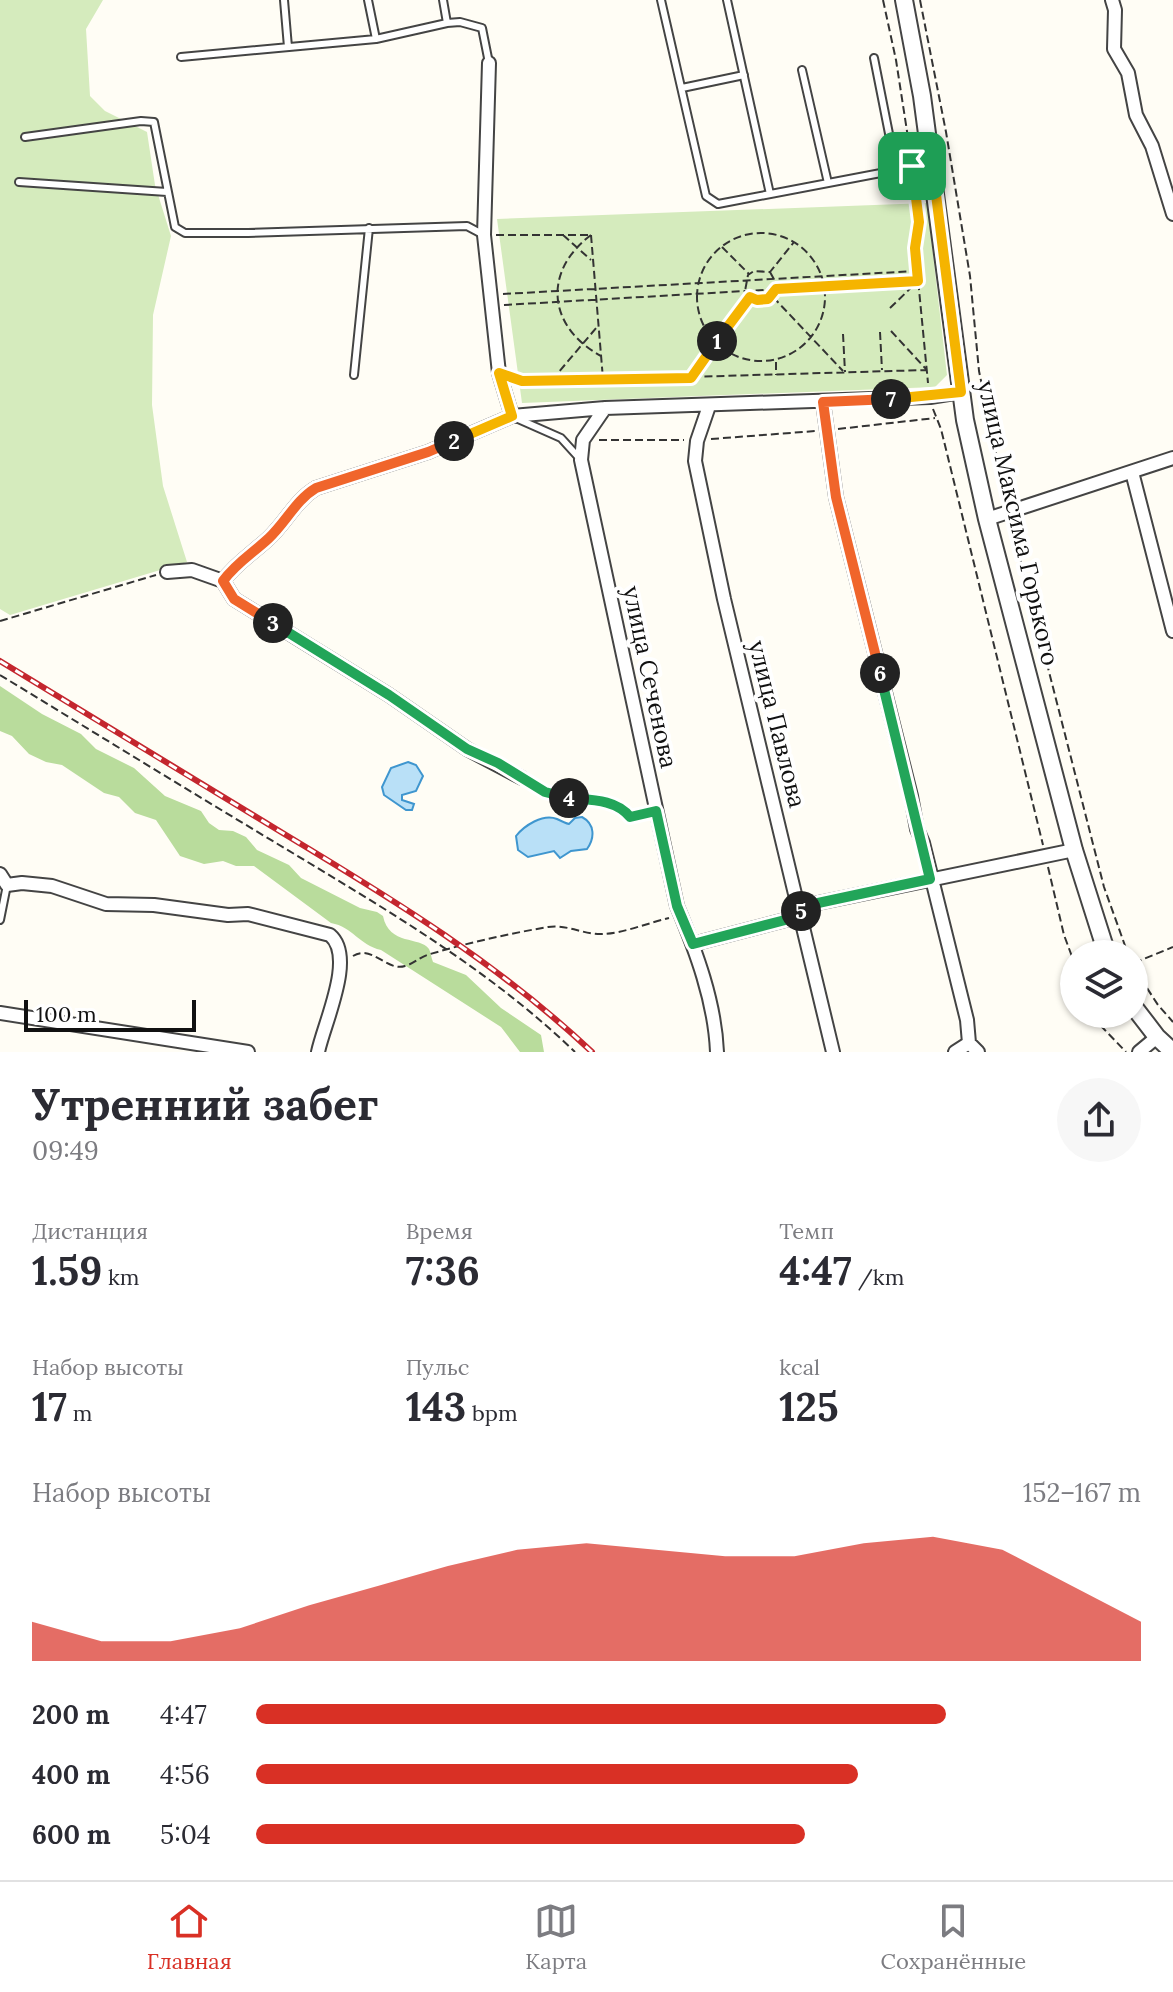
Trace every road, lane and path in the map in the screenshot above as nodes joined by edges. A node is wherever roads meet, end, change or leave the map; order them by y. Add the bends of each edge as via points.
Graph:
1 (284, 0) edge
2 (368, 0) edge
3 (443, 0) edge
4 (661, 0) edge
5 (727, 0) edge
6 (883, 0) edge
7 (904, 0) edge
8 (920, 0) edge
9 (1112, 0) edge
10 (447, 23) junction
11 (376, 39) junction
12 (288, 47) junction
13 (181, 57) dead end
14 (874, 58) dead end
15 (489, 63) joint
16 (802, 70) dead end
17 (744, 75) junction
18 (682, 88) junction
19 (25, 137) dead end
20 (932, 163) junction
21 (912, 166) junction
22 (896, 169) junction
23 (19, 182) dead end
24 (828, 183) junction
25 (167, 192) junction
26 (770, 194) junction
27 (1173, 214) edge
28 (369, 228) junction
29 (484, 235) junction
30 (563, 235) junction
31 (591, 235) junction
32 (794, 242) junction
33 (575, 246) junction
34 (722, 246) junction
35 (592, 261) junction
36 (917, 271) junction
37 (770, 272) junction
38 (750, 274) junction
39 (822, 276) junction
40 (775, 279) junction
41 (745, 281) junction
42 (918, 281) junction
43 (698, 284) junction
44 (825, 286) junction
45 (594, 289) junction
46 (776, 289) junction
47 (557, 291) junction
48 (745, 291) junction
49 (697, 294) junction
50 (772, 296) junction
51 (750, 297) junction
52 (596, 299) junction
53 (491, 300) junction
54 (559, 302) junction
55 (890, 308) dead end
56 (598, 326) junction
57 (891, 331) dead end
58 (880, 332) dead end
59 (843, 334) dead end
60 (812, 338) junction
61 (716, 343) junction
62 (582, 345) junction
63 (601, 356) junction
64 (776, 360) junction
65 (927, 370) junction
66 (882, 372) junction
67 (499, 373) junction
68 (845, 373) junction
69 (354, 375) dead end
70 (776, 375) junction
71 (691, 378) junction
72 (603, 380) junction
73 (551, 381) junction
74 (961, 392) junction
75 (930, 397) junction
76 (823, 402) junction
77 (709, 406) junction
78 (605, 408) junction
79 (512, 416) junction
80 (826, 430) junction
81 (583, 440) junction
82 (697, 441) junction
83 (1173, 458) edge
84 (581, 460) junction
85 (1132, 472) junction
86 (1008, 512) junction
87 (987, 519) junction
88 (167, 572) joint
89 (223, 581) junction
90 (0, 621) edge
91 (1173, 631) edge
92 (0, 675) edge
93 (522, 778) joint
94 (656, 811) junction
95 (1074, 850) junction
96 (1045, 856) junction
97 (0, 874) edge
98 (930, 879) junction
99 (7, 885) junction
100 (800, 911) junction
101 (681, 915) junction
102 (0, 920) edge
103 (1066, 940) edge
104 (1103, 940) edge
105 (1123, 940) edge
106 (693, 944) junction
107 (1173, 947) edge
108 (448, 950) junction
109 (1148, 959) edge
110 (342, 962) junction
111 (1148, 988) edge
112 (0, 1013) edge
113 (1173, 1022) edge
114 (1148, 1025) edge
115 (1103, 1028) edge
116 (1157, 1037) junction
117 (973, 1047) edge
118 (248, 1052) edge
119 (318, 1052) edge
120 (575, 1052) edge
121 (717, 1052) edge
122 (833, 1052) edge
123 (955, 1052) edge
124 (1126, 1052) edge
125 (1139, 1052) edge
126 (1173, 1052) edge

1 - 12 lane
2 - 11 lane
3 - 10 lane
4 - 18 lane
5 - 17 lane
6 - 21 path
7 - 20 street, улица Максима Горького
8 - 86 path via 970,276 979,371
9 - 27 street via 1114,49 1128,73 1136,115 1152,146
10 - 11 lane
10 - 15 lane via 482,28
11 - 12 lane
12 - 13 lane
14 - 22 lane
15 - 29 street
16 - 24 lane
17 - 18 lane
17 - 26 lane
18 - 26 lane via 706,196 718,204
19 - 25 lane via 154,122
20 - 21 lane
20 - 74 street, улица Максима Горького
21 - 22 lane
21 - 36 path via 919,222
22 - 24 lane
23 - 25 lane
24 - 26 lane
25 - 28 lane via 175,227 185,233
28 - 29 lane via 467,226
28 - 69 lane
29 - 30 path
29 - 53 street
30 - 31 path
30 - 33 path
31 - 33 path
31 - 35 path
32 - 34 path via 757,233
32 - 37 path
32 - 39 path
33 - 35 path
33 - 47 path via 560,271
34 - 38 path
34 - 43 path via 706,263
35 - 45 path
36 - 39 path
36 - 42 path
37 - 38 path
37 - 40 path
38 - 41 path
39 - 40 path
39 - 44 path
40 - 41 path
40 - 46 path
41 - 43 path
41 - 48 path
42 - 44 path
42 - 55 path
42 - 65 path
43 - 45 path
43 - 49 path
44 - 46 path
44 - 60 path via 826,305
45 - 47 path
45 - 52 path
46 - 48 path
46 - 50 path
47 - 53 path
47 - 54 path
48 - 49 path
48 - 51 path
49 - 52 path
49 - 61 path via 698,312
50 - 51 path
50 - 60 path
51 - 61 path
52 - 54 path
52 - 56 path
53 - 54 path
53 - 67 street
54 - 62 path via 565,324
56 - 62 path
56 - 63 path
57 - 65 path
58 - 66 path
59 - 68 path
60 - 64 path
60 - 68 path
61 - 64 path via 733,356 754,362
61 - 71 path
62 - 63 path
62 - 73 path
63 - 72 path
64 - 70 path
65 - 66 path
65 - 75 path
66 - 68 path
67 - 73 path via 522,381
67 - 79 street
68 - 70 path
70 - 71 path
71 - 72 path
72 - 73 path
74 - 75 street
74 - 87 street, улица Максима Горького
75 - 76 street
76 - 77 street
76 - 80 street
77 - 78 street
77 - 82 street, улица Павлова
78 - 79 street
78 - 81 street, улица Сеченова
79 - 84 lane via 561,438
79 - 89 street via 428,452 316,488
80 - 82 path
80 - 96 path via 936,418
80 - 98 street via 836,497
81 - 82 path
81 - 84 street, улица Сеченова
82 - 100 street, улица Павлова via 695,461 711,540
83 - 85 street
84 - 94 street, улица Сеченова
85 - 86 street
85 - 91 street
86 - 87 street
86 - 105 path via 1104,887
87 - 95 street, улица Максима Горького
88 - 89 street via 192,570
88 - 90 path
89 - 93 street via 234,599 467,749
92 - 108 path
93 - 94 lane via 545,792 613,804 630,817
94 - 101 street, улица Сеченова
95 - 96 street
95 - 104 street, улица Максима Горького
96 - 98 street
96 - 103 path
97 - 99 street
98 - 100 street
98 - 117 street
99 - 102 lane
99 - 110 street via 38,884 106,904 248,914 320,931 338,942
100 - 106 street via 789,919
100 - 122 street, улица Павлова
101 - 106 street, улица Сеченова
101 - 108 path via 602,934 550,926
106 - 121 street, улица Сеченова
107 - 109 path
108 - 110 path via 404,967 359,952
108 - 120 path
110 - 119 street
111 - 113 path
112 - 118 street
114 - 116 street
115 - 124 path
116 - 125 street
116 - 126 street
117 - 123 street

